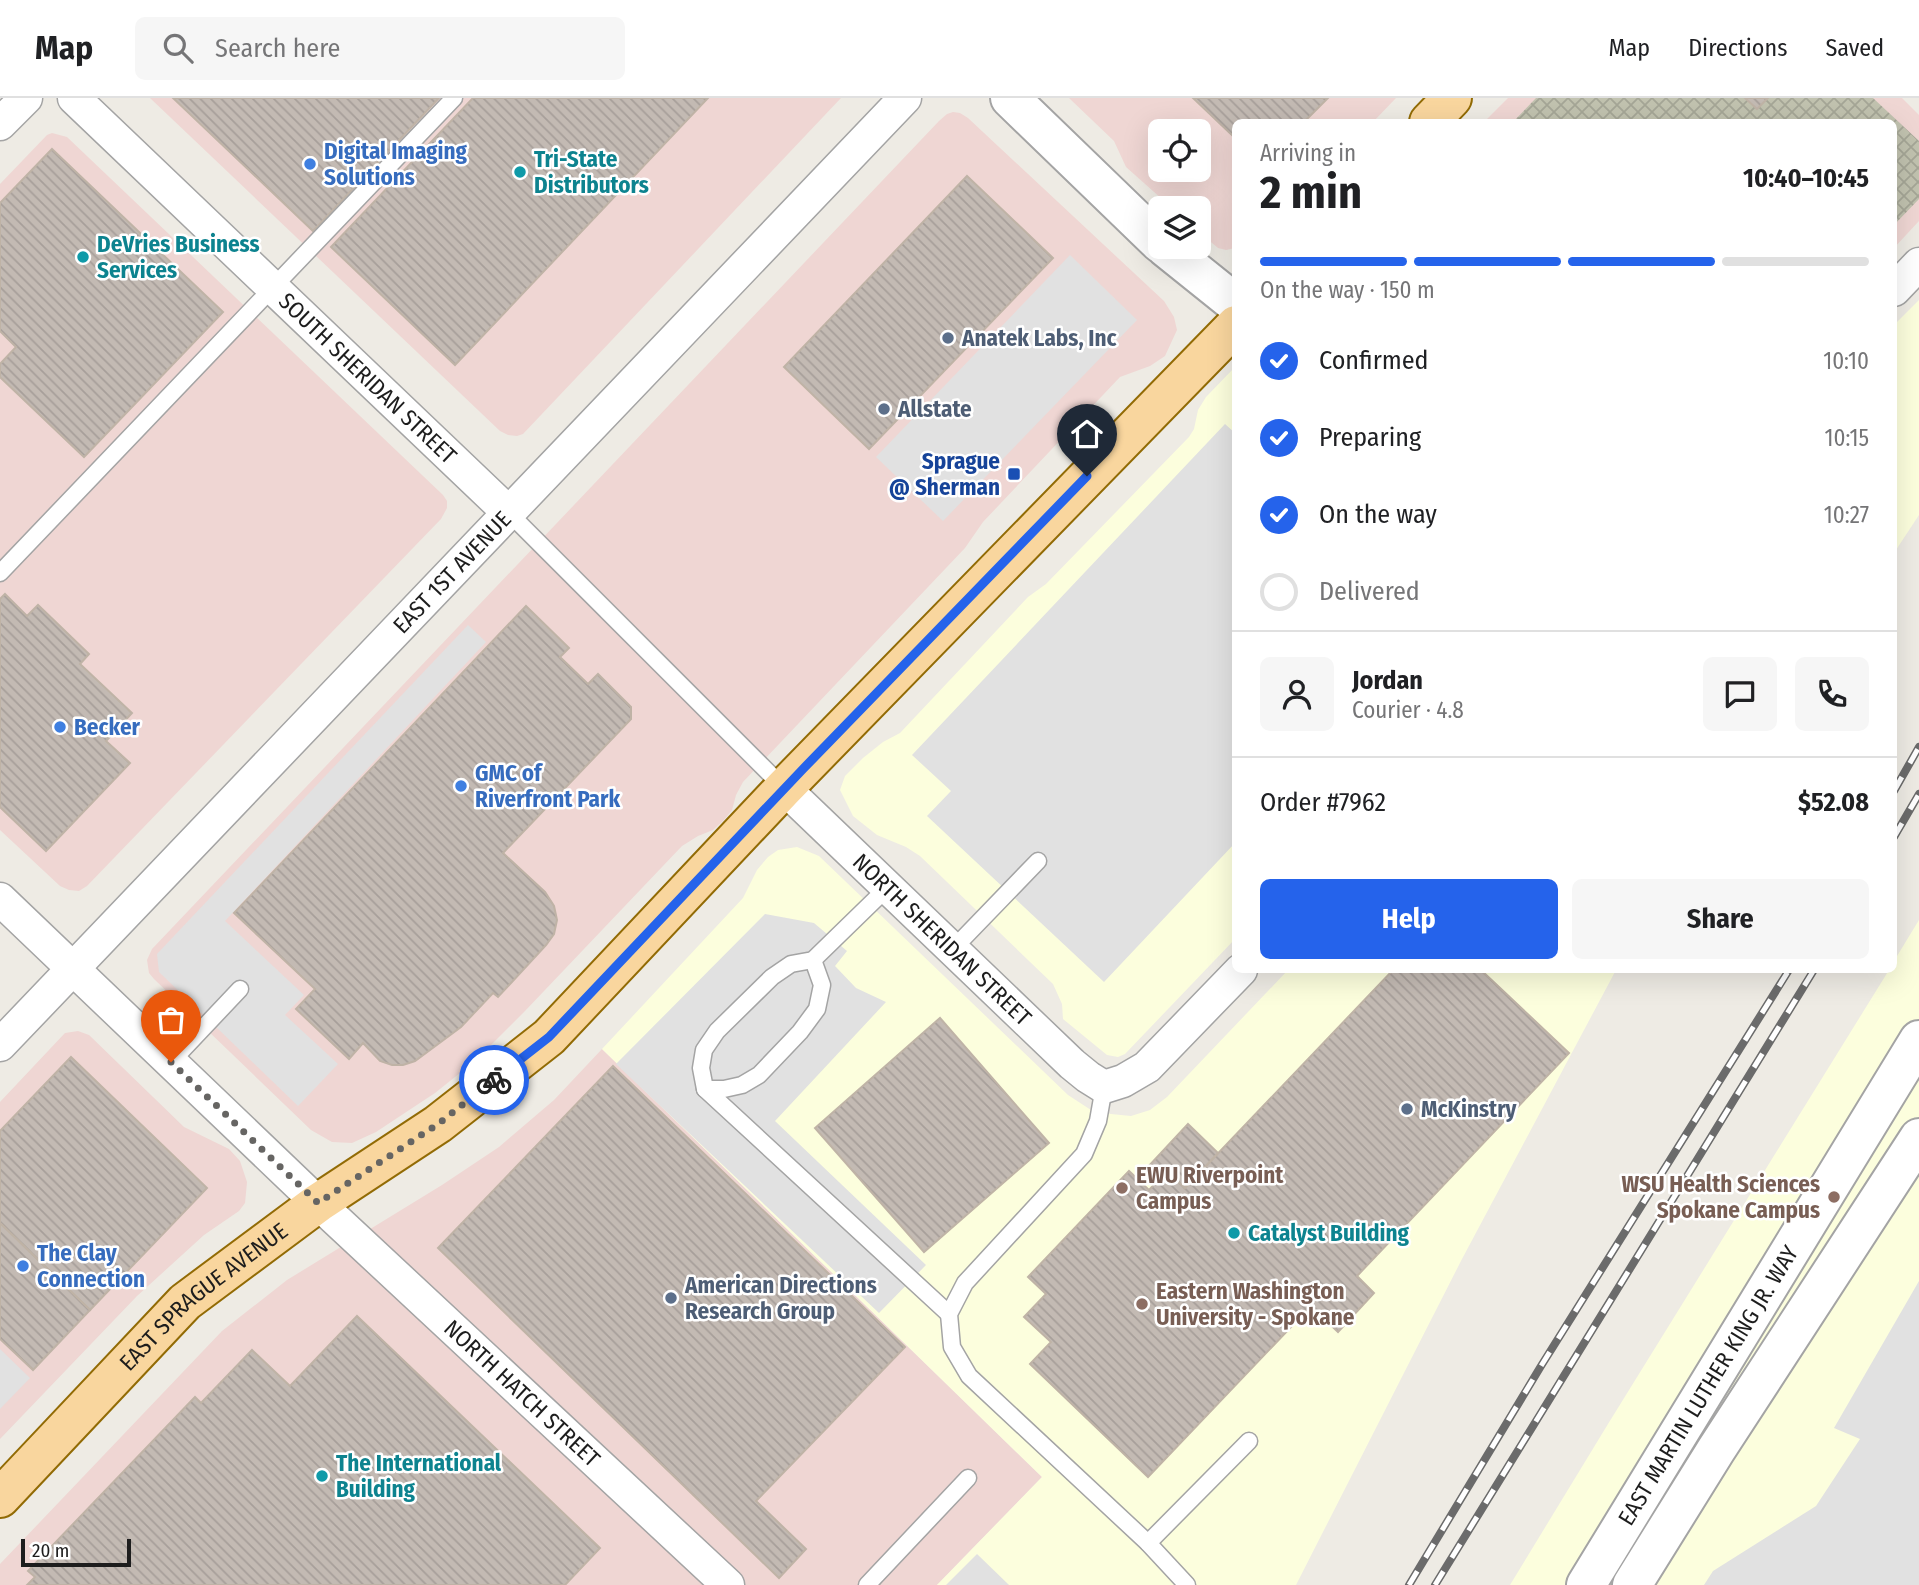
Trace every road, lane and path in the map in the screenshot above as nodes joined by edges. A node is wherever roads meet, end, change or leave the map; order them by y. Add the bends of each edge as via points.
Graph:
1 (26, 98) edge
2 (74, 98) edge
3 (454, 98) edge
4 (905, 98) edge
5 (1010, 98) edge
6 (1452, 98) edge
7 (1432, 119) edge
8 (0, 124) edge
9 (1148, 231) edge
10 (1180, 259) edge
11 (1919, 264) edge
12 (1897, 287) edge
13 (273, 288) junction
14 (1232, 301) edge
15 (1232, 329) edge
16 (509, 513) junction
17 (0, 573) edge
18 (785, 788) junction
19 (1038, 861) dead end
20 (887, 888) junction
21 (0, 899) edge
22 (952, 950) junction
23 (813, 960) junction
24 (74, 968) junction
25 (1238, 973) edge
26 (240, 989) dead end
27 (1919, 1040) edge
28 (0, 1045) edge
29 (171, 1062) junction
30 (1104, 1087) junction
31 (705, 1089) junction
32 (1919, 1138) edge
33 (318, 1203) junction
34 (949, 1314) junction
35 (1250, 1441) dead end
36 (968, 1478) dead end
37 (0, 1498) edge
38 (1148, 1543) junction
39 (728, 1585) edge
40 (867, 1585) edge
41 (1187, 1585) edge
42 (1586, 1585) edge
43 (1632, 1585) edge

1 - 8 street
2 - 13 street, SOUTH SHERIDAN STREET
3 - 13 lane
4 - 16 street, EAST 1ST AVENUE
5 - 9 street
6 - 7 main road
10 - 14 street
11 - 12 street
13 - 16 street, SOUTH SHERIDAN STREET
13 - 17 lane
15 - 18 main road, EAST SPRAGUE AVENUE
16 - 18 lane
16 - 24 street, EAST 1ST AVENUE
18 - 20 street, NORTH SHERIDAN STREET
18 - 33 main road, EAST SPRAGUE AVENUE via 549,1037 438,1124
19 - 22 lane
20 - 22 street, NORTH SHERIDAN STREET
20 - 23 lane
21 - 24 street, NORTH HATCH STREET
22 - 30 street, NORTH SHERIDAN STREET via 1072,1064
23 - 31 lane via 791,964 772,977 717,1031 704,1050
23 - 31 lane via 822,985 817,1010 800,1032 759,1075 742,1085
24 - 28 street, EAST 1ST AVENUE
24 - 29 street, NORTH HATCH STREET
25 - 30 street via 1147,1067
26 - 29 lane
27 - 42 street, EAST MARTIN LUTHER KING JR. WAY
29 - 33 street, NORTH HATCH STREET
30 - 34 lane via 1098,1121 1084,1154 965,1283
31 - 34 lane
32 - 43 street, EAST MARTIN LUTHER KING JR. WAY
33 - 37 main road, EAST SPRAGUE AVENUE via 185,1302
33 - 39 street, NORTH HATCH STREET
34 - 38 lane via 952,1347 969,1376
35 - 38 lane
36 - 40 lane
38 - 41 lane

